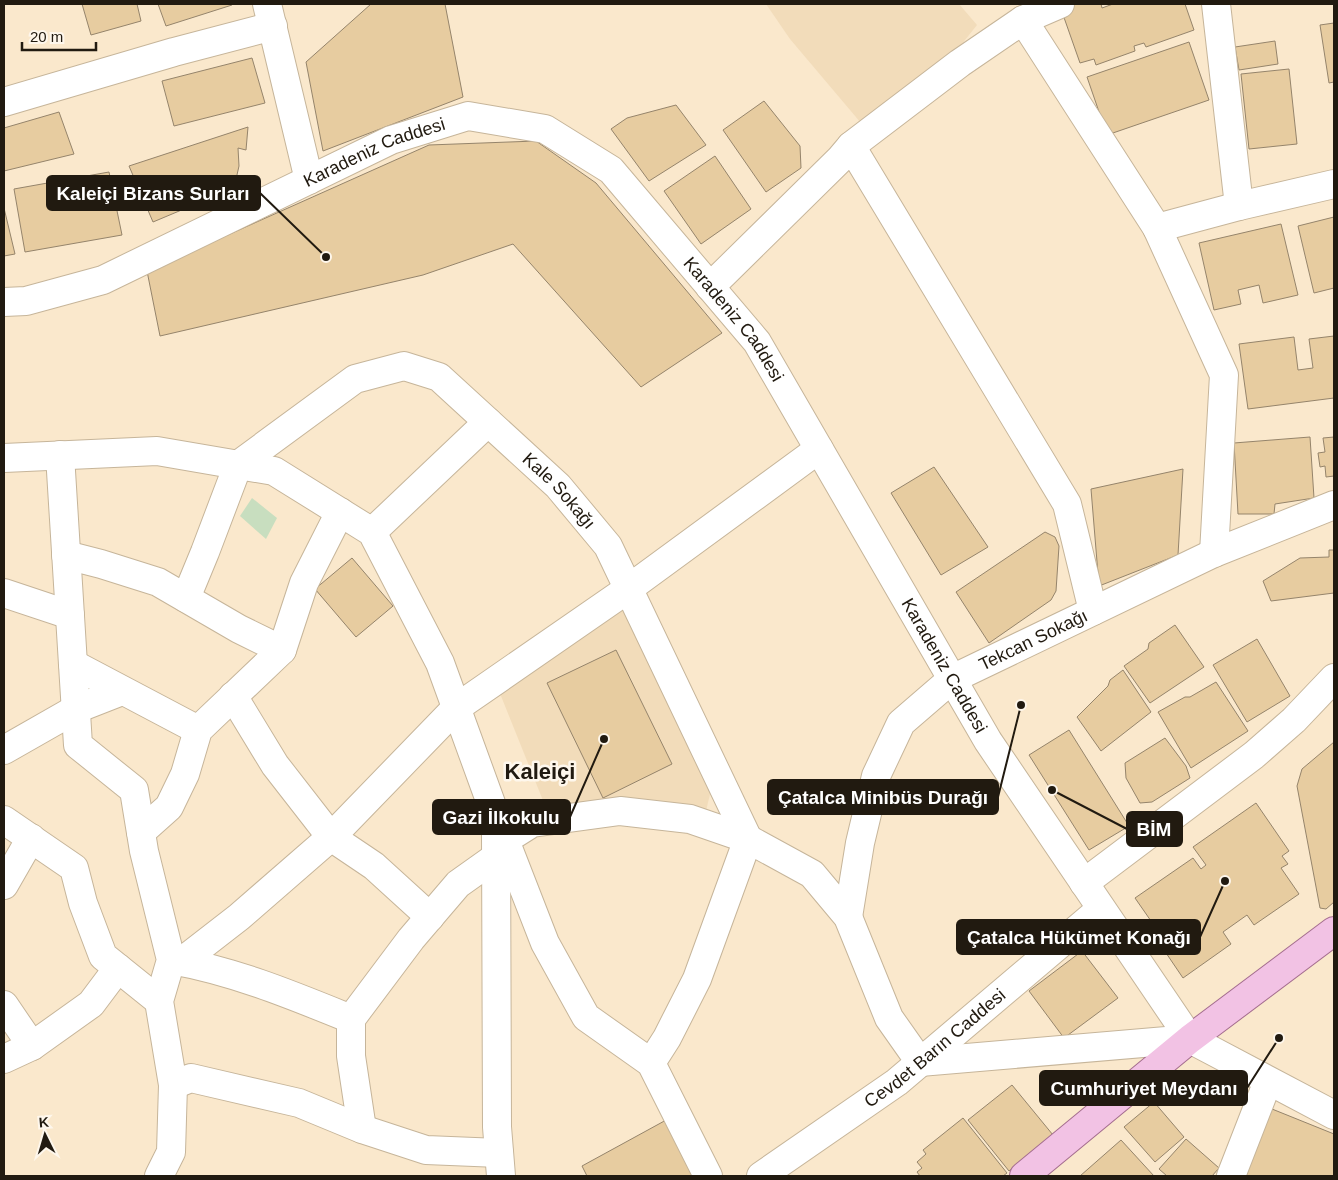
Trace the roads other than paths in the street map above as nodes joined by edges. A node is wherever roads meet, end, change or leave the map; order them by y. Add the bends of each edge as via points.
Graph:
1 (1060, 4) edge
2 (1216, 4) edge
3 (270, 15) edge
4 (1023, 20) junction
5 (4, 102) edge
6 (851, 146) junction
7 (309, 180) junction
8 (1334, 184) edge
9 (1240, 206) junction
10 (1157, 228) junction
11 (710, 287) junction
12 (4, 302) edge
13 (488, 422) junction
14 (819, 449) junction
15 (60, 455) junction
16 (4, 458) edge
17 (238, 464) junction
18 (1334, 506) edge
19 (340, 512) junction
20 (372, 532) junction
21 (1214, 553) junction
22 (66, 555) junction
23 (628, 589) junction
24 (4, 593) edge
25 (186, 598) junction
26 (1093, 611) junction
27 (70, 615) junction
28 (282, 650) junction
29 (73, 664) junction
30 (1334, 678) edge
31 (952, 679) junction
32 (122, 691) junction
33 (233, 696) junction
34 (456, 708) junction
35 (76, 709) junction
36 (198, 730) junction
37 (4, 750) edge
38 (4, 820) edge
39 (141, 832) junction
40 (331, 836) junction
41 (31, 838) junction
42 (499, 838) junction
43 (748, 839) junction
44 (1084, 883) junction
45 (4, 885) edge
46 (1101, 909) junction
47 (430, 917) junction
48 (848, 917) junction
49 (1334, 931) edge
50 (176, 961) junction
51 (118, 968) junction
52 (159, 1001) junction
53 (4, 1005) edge
54 (351, 1019) junction
55 (1190, 1039) junction
56 (32, 1046) junction
57 (4, 1059) edge
58 (920, 1062) junction
59 (651, 1063) junction
60 (1268, 1081) junction
61 (173, 1085) junction
62 (1334, 1115) edge
63 (362, 1129) junction
64 (500, 1165) edge
65 (159, 1176) edge
66 (708, 1176) edge
67 (761, 1176) edge
68 (1024, 1176) edge
69 (1231, 1176) edge

1 - 4 street
2 - 9 street
3 - 5 street via 174,52
3 - 7 street
4 - 6 street via 960,63
4 - 10 street
6 - 11 street
6 - 26 street via 1067,504
7 - 11 street, Karadeniz Caddesi via 391,140 468,116 545,129 611,170
7 - 12 street, Karadeniz Caddesi via 102,280 26,301
8 - 9 street
9 - 10 street
10 - 21 street via 1224,375
11 - 14 street, Karadeniz Caddesi via 757,342
13 - 17 street, Kale Sokağı via 439,377 404,366 355,379
13 - 20 street
13 - 23 street, Kale Sokağı via 558,486 608,546
14 - 23 street
14 - 31 street, Karadeniz Caddesi
15 - 16 street
15 - 17 street via 157,450
15 - 22 street
17 - 19 street via 274,471
17 - 25 street
18 - 21 street, Tekcan Sokağı
19 - 20 street
19 - 28 street via 304,583
20 - 34 street via 440,663
21 - 26 street, Tekcan Sokağı
22 - 25 street via 158,582
22 - 27 street
23 - 34 street
23 - 43 street, Kale Sokağı
24 - 27 street
25 - 28 street
26 - 31 street, Tekcan Sokağı
27 - 29 street
28 - 33 street
29 - 32 street
29 - 35 street
30 - 44 street via 1294,720 1254,755
31 - 44 street, Karadeniz Caddesi via 988,741
31 - 48 street, Tekcan Sokağı via 902,723 876,776 860,842
32 - 35 street
32 - 36 street
33 - 36 street
33 - 40 street via 275,765
34 - 40 street
34 - 42 street
35 - 37 street
35 - 39 street via 78,745 134,790
36 - 39 street via 185,774 169,807
38 - 41 street
39 - 50 street
40 - 47 street via 374,866
40 - 50 street via 239,917
41 - 45 street
41 - 51 street via 74,868 103,956
42 - 43 street via 532,823 620,811 690,819
42 - 47 street
42 - 59 street via 545,943 586,1016
42 - 64 street via 497,1127
43 - 48 street via 812,874
43 - 59 street via 697,979
44 - 46 street, Karadeniz Caddesi
46 - 55 street, Karadeniz Caddesi
46 - 58 street, Cevdet Barın Caddesi
47 - 54 street
48 - 58 street via 889,1018
49 - 55 main road
50 - 52 street
50 - 54 street via 278,989
51 - 52 street
51 - 56 street via 91,1004
52 - 61 street
53 - 56 street
54 - 63 street via 351,1056
55 - 58 street
55 - 60 street
55 - 68 main road
56 - 57 street
58 - 67 street, Cevdet Barın Caddesi via 897,1082
59 - 66 street
60 - 62 street
60 - 69 street
61 - 63 street via 191,1078 290,1100
61 - 65 street via 171,1152
63 - 64 street via 426,1150

